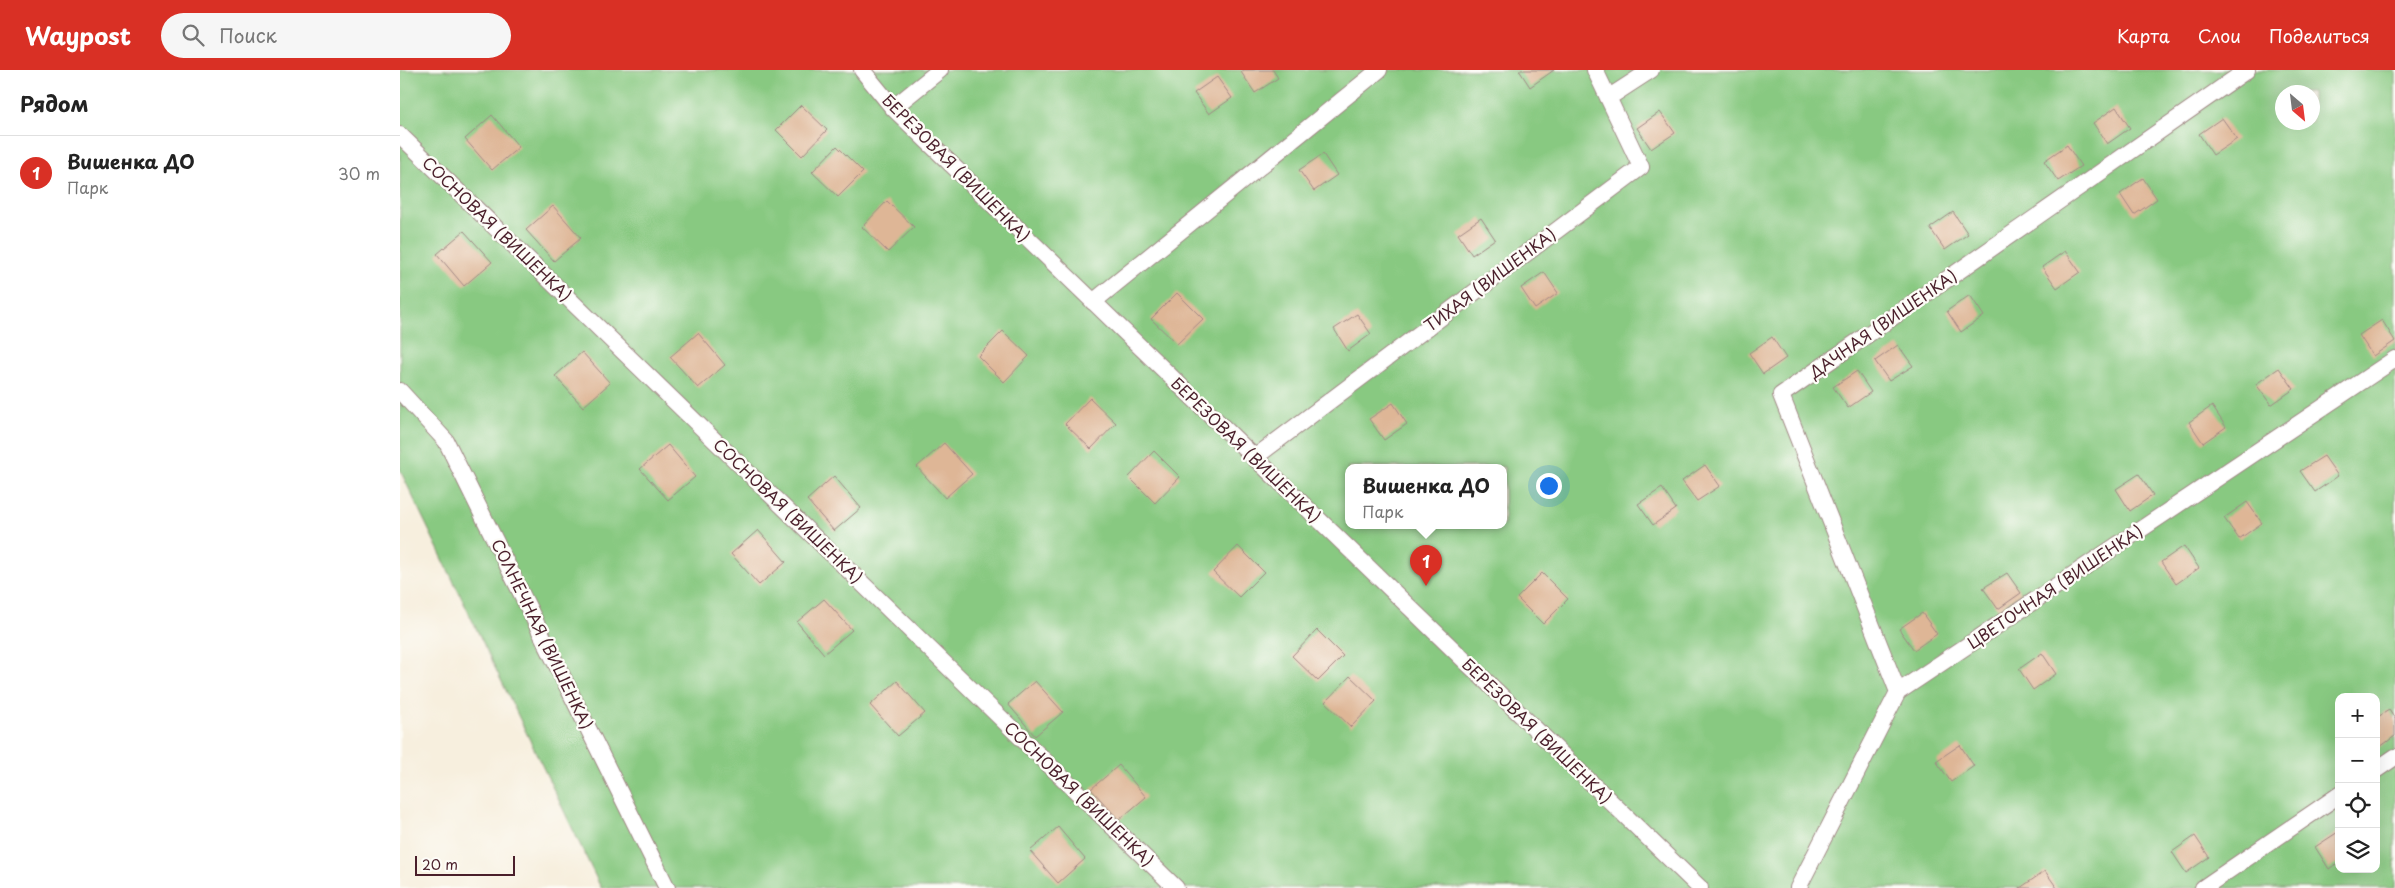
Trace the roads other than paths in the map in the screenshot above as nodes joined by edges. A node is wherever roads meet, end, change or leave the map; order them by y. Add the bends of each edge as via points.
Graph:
1 (862, 70) edge
2 (940, 70) edge
3 (1380, 70) edge
4 (1595, 70) edge
5 (1651, 70) edge
6 (2247, 70) edge
7 (1608, 98) junction
8 (893, 108) junction
9 (400, 135) edge
10 (1093, 302) junction
11 (2395, 359) edge
12 (400, 391) edge
13 (1254, 458) junction
14 (1898, 692) junction
15 (2395, 757) edge
16 (2380, 767) edge
17 (2335, 799) edge
18 (667, 888) edge
19 (1176, 888) edge
20 (1700, 888) edge
21 (1798, 888) edge
22 (2203, 888) edge

1 - 8 lane, БЕРЕЗОВАЯ (ВИШЕНКА)
2 - 8 lane
3 - 10 lane
4 - 7 lane, ТИХАЯ (ВИШЕНКА)
5 - 7 lane
6 - 14 lane, ДАЧНАЯ (ВИШЕНКА) via 1781,395
7 - 13 lane, ТИХАЯ (ВИШЕНКА) via 1641,167
8 - 10 lane, БЕРЕЗОВАЯ (ВИШЕНКА)
9 - 19 lane, СОСНОВАЯ (ВИШЕНКА)
10 - 13 lane, БЕРЕЗОВАЯ (ВИШЕНКА)
11 - 14 lane, ЦВЕТОЧНАЯ (ВИШЕНКА)
12 - 18 lane, СОЛНЕЧНАЯ (ВИШЕНКА) via 446,441
13 - 20 lane, БЕРЕЗОВАЯ (ВИШЕНКА)
14 - 21 lane, ЦВЕТОЧНАЯ (ВИШЕНКА)
15 - 16 lane
17 - 22 lane

